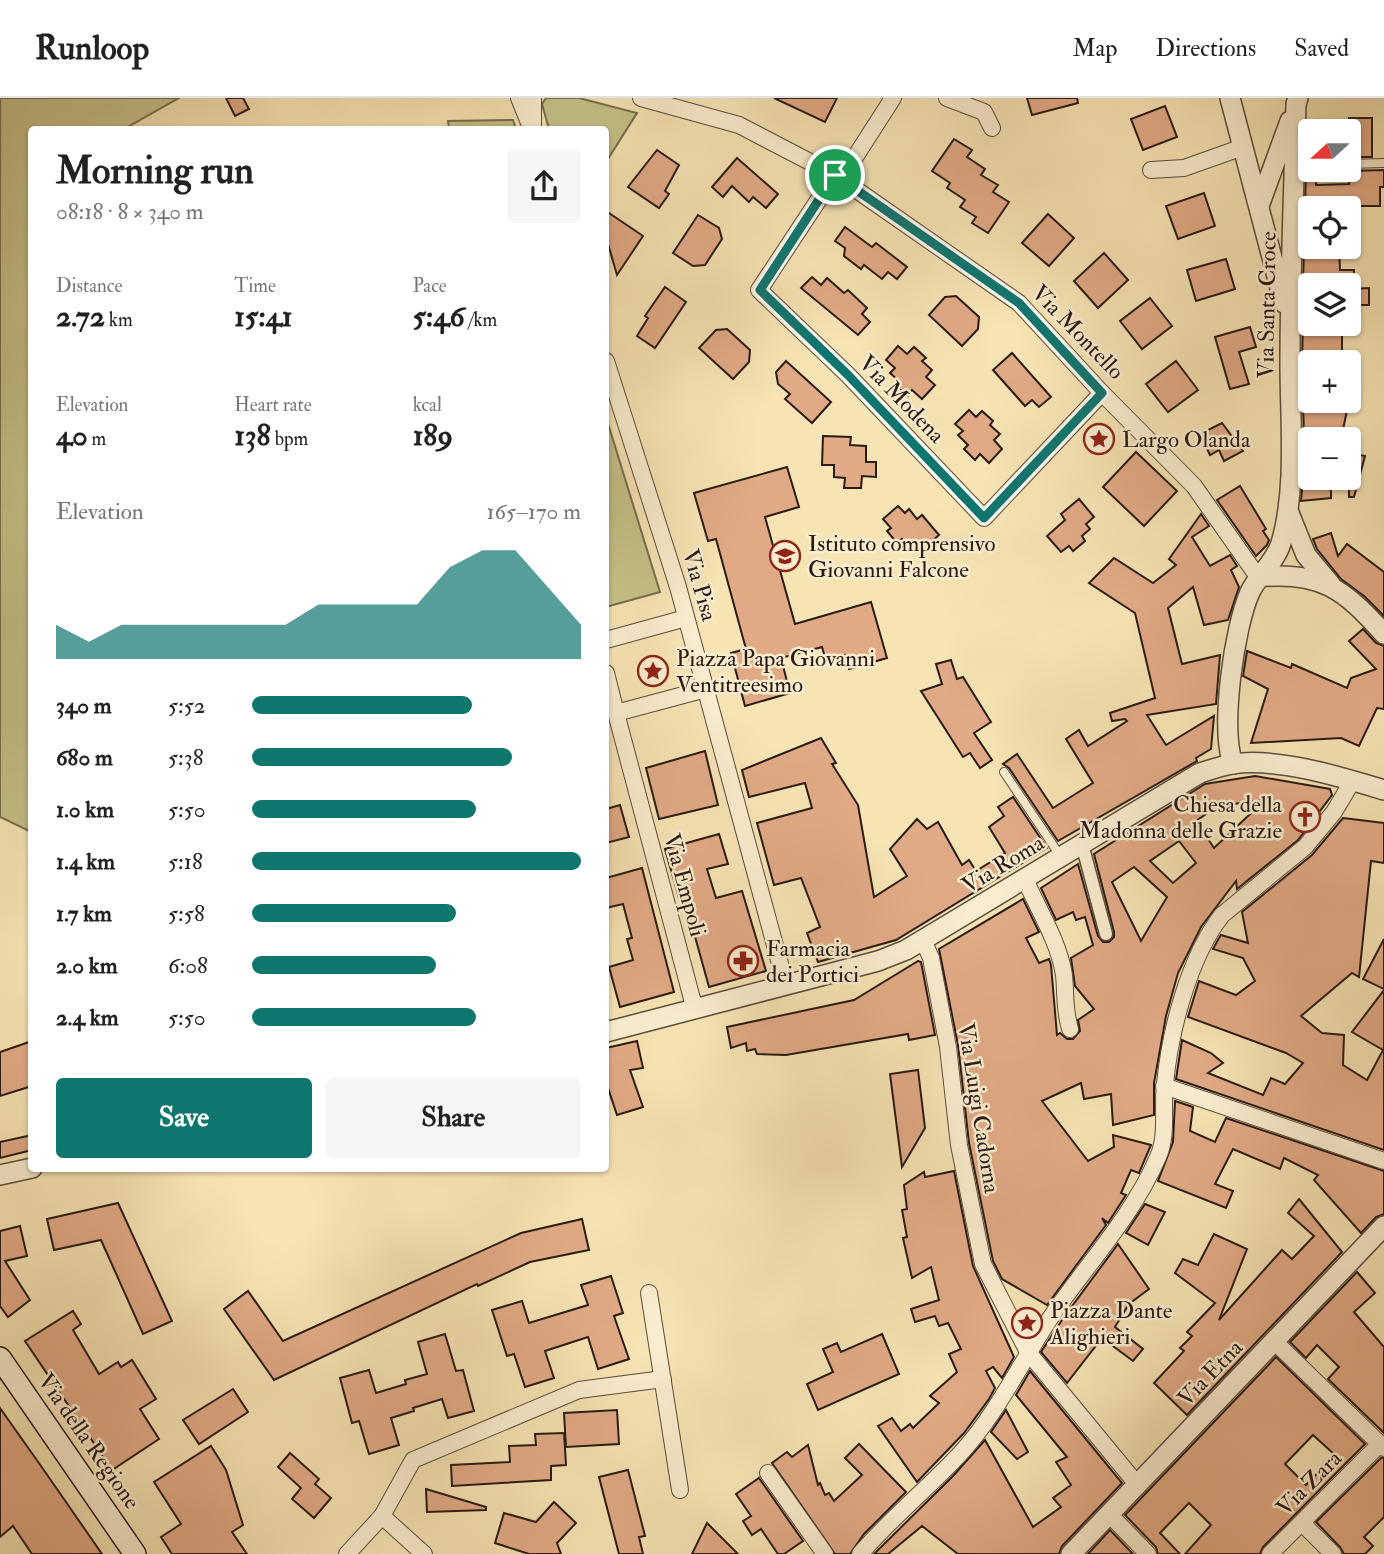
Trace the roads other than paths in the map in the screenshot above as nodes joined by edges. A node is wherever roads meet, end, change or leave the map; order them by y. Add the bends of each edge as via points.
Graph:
1 (519, 98) edge
2 (533, 98) edge
3 (641, 98) edge
4 (893, 98) edge
5 (947, 98) edge
6 (1230, 98) edge
7 (1297, 101) edge
8 (531, 126) edge
9 (533, 126) edge
10 (992, 128) dead end
11 (1245, 154) junction
12 (1294, 161) edge
13 (1384, 163) edge
14 (1362, 164) edge
15 (1151, 170) dead end
16 (838, 177) junction
17 (1259, 206) junction
18 (1293, 222) junction
19 (1264, 227) junction
20 (1290, 324) junction
21 (609, 371) edge
22 (1102, 393) junction
23 (1289, 513) junction
24 (1258, 578) junction
25 (1331, 585) junction
26 (686, 618) junction
27 (1384, 634) edge
28 (609, 639) edge
29 (609, 685) edge
30 (706, 689) junction
31 (616, 713) junction
32 (1233, 764) junction
33 (1004, 772) dead end
34 (1348, 779) junction
35 (1384, 790) edge
36 (1083, 844) junction
37 (1061, 858) junction
38 (1025, 879) junction
39 (1107, 934) dead end
40 (923, 940) junction
41 (786, 986) junction
42 (695, 1010) junction
43 (1070, 1029) dead end
44 (609, 1031) edge
45 (1164, 1086) junction
46 (1384, 1161) edge
47 (28, 1169) edge
48 (0, 1175) edge
49 (1384, 1226) edge
50 (649, 1293) dead end
51 (1274, 1342) junction
52 (0, 1359) edge
53 (1027, 1359) junction
54 (663, 1379) junction
55 (1382, 1446) edge
56 (768, 1474) dead end
57 (1136, 1483) junction
58 (680, 1490) dead end
59 (1109, 1514) junction
60 (382, 1516) junction
61 (1302, 1523) junction
62 (133, 1554) edge
63 (347, 1554) edge
64 (425, 1554) edge
65 (825, 1554) edge
66 (860, 1554) edge
67 (1072, 1554) edge
68 (1149, 1554) edge
69 (1270, 1554) edge
70 (1333, 1554) edge

1 - 8 street
2 - 9 street
3 - 16 street, Via Montello via 739,125
4 - 16 street
5 - 10 street via 984,112
6 - 11 street
7 - 12 street
11 - 12 street
11 - 15 street via 1184,168
11 - 17 street
12 - 17 street
12 - 18 street, Via Santa Croce
13 - 14 lane
16 - 22 street, Via Montello via 1019,303
16 - 22 street, Via Modena via 760,290 984,518
17 - 19 street
18 - 19 street
18 - 20 street, Via Santa Croce
19 - 20 street
20 - 23 street, Via Santa Croce
21 - 26 street, Via Pisa
22 - 24 street, Via Montello via 1194,486
23 - 24 street via 1280,547
23 - 25 street via 1306,555
24 - 25 street via 1288,575
24 - 32 street via 1249,595 1230,677 1228,749
25 - 27 street via 1356,603
26 - 28 street
26 - 30 street, Via Pisa
29 - 31 street, Via Empoli
30 - 31 street
30 - 41 street, Via Pisa
31 - 42 street, Via Empoli
32 - 34 street, Via Roma via 1287,766
32 - 36 street, Via Roma via 1200,773
33 - 37 lane
34 - 35 street, Via Roma
34 - 45 street via 1334,813 1305,847 1215,923 1195,963
36 - 37 street, Via Roma
36 - 39 street
37 - 38 street, Via Roma
38 - 40 street, Via Roma
38 - 43 street via 1057,951
40 - 41 street, Via Roma via 878,961
40 - 53 street, Via Luigi Cadorna via 931,958 948,1046 959,1145 983,1264
41 - 42 street, Via Roma
42 - 44 street, Via Roma
45 - 46 street
45 - 53 street via 1159,1156 1116,1232 1056,1310
47 - 48 street
49 - 51 street, Via Etna
50 - 54 street
51 - 55 street
51 - 57 street, Via Etna
52 - 62 main road, Via della Regione
53 - 57 street
53 - 66 street via 988,1421
54 - 58 street
54 - 60 street via 579,1390 413,1460
55 - 61 street, Via Zara
56 - 65 street
57 - 59 street, Via Etna
59 - 67 street, Via Etna
59 - 68 street
60 - 63 street
60 - 64 street
61 - 69 street, Via Zara
61 - 70 street

